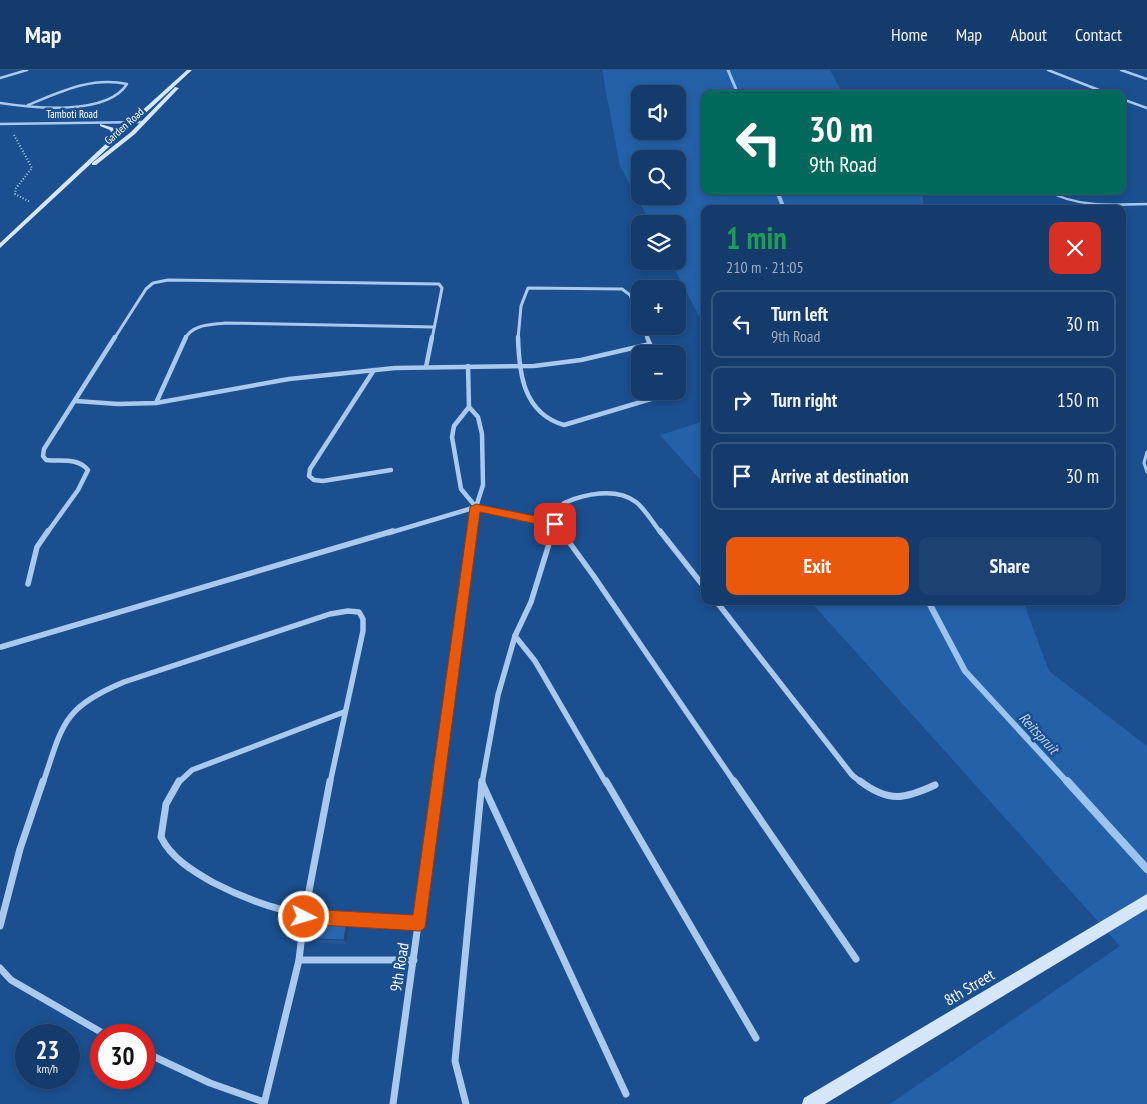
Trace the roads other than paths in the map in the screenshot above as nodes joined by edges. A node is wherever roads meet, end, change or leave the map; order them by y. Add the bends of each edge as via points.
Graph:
1 (27, 70) edge
2 (1048, 70) edge
3 (1121, 70) edge
4 (189, 71) edge
5 (0, 78) edge
6 (1147, 79) edge
7 (1099, 90) edge
8 (1126, 100) edge
9 (0, 103) edge
10 (28, 105) junction
11 (1147, 108) edge
12 (130, 123) junction
13 (143, 123) junction
14 (0, 125) edge
15 (102, 125) junction
16 (114, 138) junction
17 (64, 187) junction
18 (1055, 195) edge
19 (1146, 205) edge
20 (0, 246) edge
21 (631, 297) edge
22 (434, 327) junction
23 (646, 335) edge
24 (650, 344) joint
25 (468, 366) junction
26 (518, 366) junction
27 (426, 367) junction
28 (374, 370) junction
29 (649, 400) edge
30 (76, 401) junction
31 (156, 403) junction
32 (469, 407) junction
33 (1147, 452) edge
34 (391, 470) dead end
35 (1147, 472) edge
36 (476, 507) junction
37 (555, 524) junction
38 (701, 583) edge
39 (28, 584) dead end
40 (719, 605) edge
41 (514, 636) junction
42 (1, 647) edge
43 (344, 712) junction
44 (482, 783) junction
45 (935, 785) dead end
46 (1147, 901) edge
47 (304, 917) junction
48 (420, 923) junction
49 (0, 926) edge
50 (856, 959) dead end
51 (299, 960) junction
52 (414, 960) junction
53 (0, 968) edge
54 (90, 1026) edge
55 (756, 1038) dead end
56 (155, 1057) edge
57 (626, 1094) dead end
58 (264, 1103) edge
59 (393, 1104) edge
60 (466, 1104) edge
61 (810, 1104) edge

1 - 5 street
2 - 7 street
3 - 6 street
4 - 12 street, Garden Road
4 - 13 street, Garden Road via 186,79
8 - 11 street
9 - 10 street
10 - 10 street via 101,103 112,99 127,84 105,82 87,85
12 - 13 street, Tamboti Road
12 - 14 street, Tamboti Road
12 - 15 street, Tamboti Road
12 - 16 street, Garden Road
13 - 17 street, Garden Road
14 - 15 street, Tamboti Road
15 - 16 street via 112,129
16 - 17 street, Garden Road
17 - 20 street, Garden Road
18 - 19 lane via 1085,202
21 - 26 street via 622,288 530,288 523,297
22 - 27 street
22 - 30 street via 442,288 439,284 158,281 146,289
22 - 31 street via 225,323 199,326 188,333
23 - 24 street
24 - 26 street via 581,360
25 - 26 street
25 - 27 street
25 - 32 street
26 - 29 street via 524,389 547,416 561,425
27 - 28 street
28 - 31 street via 289,379
28 - 34 street via 310,469 309,476 323,481
30 - 31 street
30 - 39 street via 42,456 51,462 75,462 88,470 78,490 37,547
32 - 36 street, 9th Road via 478,416 482,434 483,485
32 - 36 street via 454,426 452,436 461,489
33 - 35 lane via 1144,462
36 - 37 street
36 - 42 street
36 - 48 street, 9th Road
37 - 38 street via 564,503 578,496 593,493 625,496 636,502
37 - 41 street via 531,602
37 - 50 street
40 - 45 street via 852,774 865,786 889,796 905,797
41 - 44 street via 498,695
41 - 55 street via 536,661
43 - 47 street
43 - 47 street via 192,770 170,792 165,806 161,837 185,865 235,894
43 - 49 street via 363,631 359,612 330,614 94,694 75,708 64,722 20,849
44 - 57 street
44 - 60 street via 455,1061
46 - 61 street, 8th Street
47 - 48 street
47 - 51 street
48 - 52 street, 9th Road
51 - 52 street
51 - 58 street
52 - 59 street, 9th Road
53 - 54 street via 11,980
56 - 58 street

